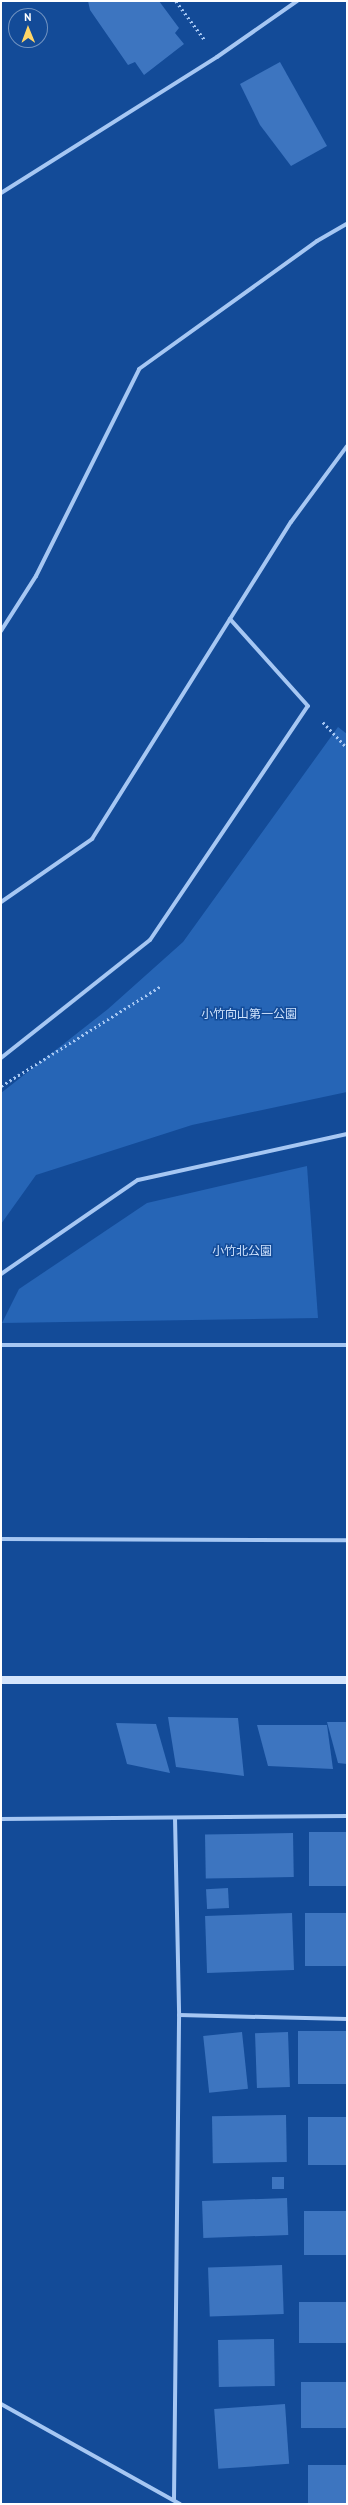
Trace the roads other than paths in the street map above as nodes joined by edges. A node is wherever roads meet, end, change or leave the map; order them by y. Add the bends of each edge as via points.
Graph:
1 (297, 1) edge
2 (1, 193) edge
3 (347, 224) edge
4 (347, 446) edge
5 (230, 619) junction
6 (1, 631) edge
7 (1, 902) edge
8 (1, 1058) edge
9 (347, 1134) edge
10 (1, 1274) edge
11 (1, 1345) edge
12 (347, 1345) edge
13 (1, 1539) edge
14 (347, 1540) edge
15 (1, 1680) edge
16 (347, 1680) edge
17 (347, 1816) edge
18 (175, 1818) junction
19 (1, 1819) edge
20 (179, 2015) junction
21 (347, 2019) edge
22 (1, 2404) edge
23 (174, 2500) junction
24 (180, 2504) edge

1 - 2 street via 217,57
3 - 6 street via 316,240 139,369 36,576
4 - 5 street via 291,522
5 - 7 street via 92,839
5 - 8 street via 308,706 150,940
9 - 10 street via 138,1180
11 - 12 street
13 - 14 street
15 - 16 street
17 - 18 street
18 - 19 street
18 - 20 street
20 - 21 street
20 - 23 street
22 - 23 street
23 - 24 street

